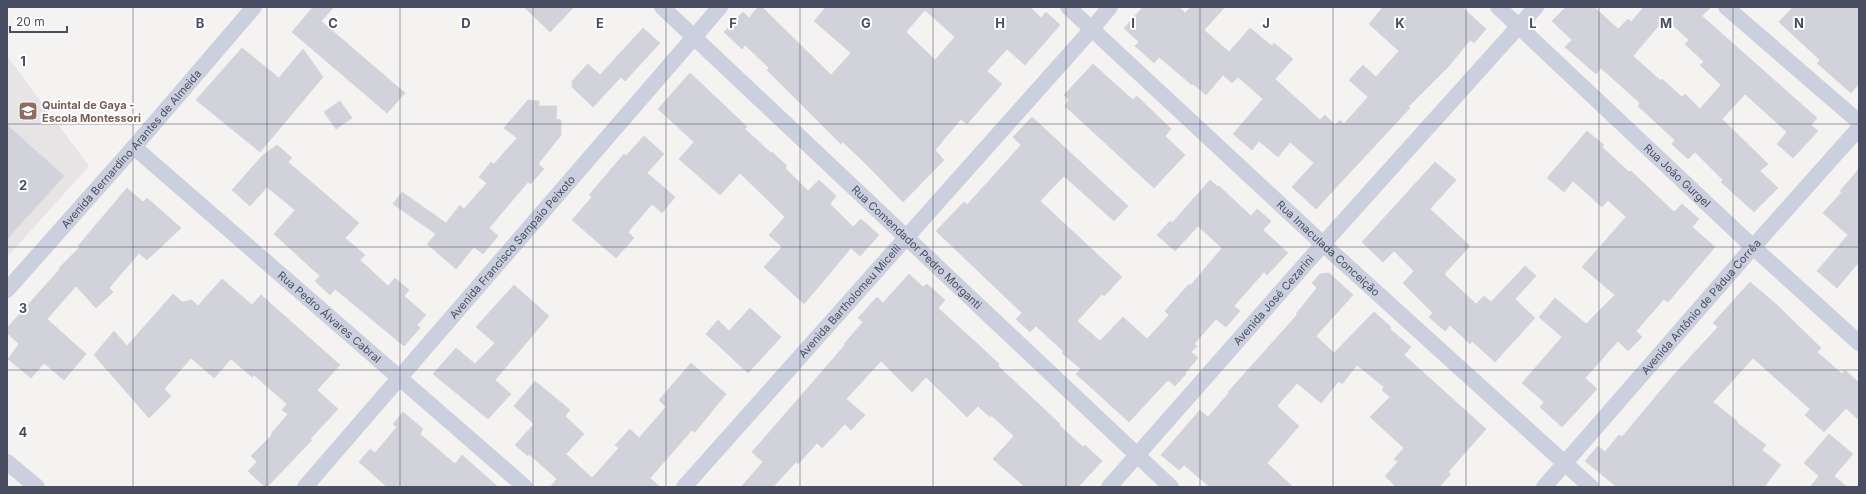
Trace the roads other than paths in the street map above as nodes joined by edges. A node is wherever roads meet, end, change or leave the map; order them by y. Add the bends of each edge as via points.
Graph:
1 (254, 7) edge
2 (662, 7) edge
3 (720, 7) edge
4 (1068, 7) edge
5 (1110, 7) edge
6 (1498, 7) edge
7 (1536, 7) edge
8 (1726, 7) edge
9 (1519, 26) junction
10 (1092, 29) junction
11 (694, 37) junction
12 (1859, 122) edge
13 (1859, 128) edge
14 (134, 147) junction
15 (906, 236) junction
16 (1323, 244) junction
17 (1753, 247) junction
18 (7, 290) edge
19 (1859, 343) edge
20 (400, 378) junction
21 (1137, 456) junction
22 (7, 462) edge
23 (1566, 463) junction
24 (37, 487) edge
25 (306, 487) edge
26 (525, 487) edge
27 (684, 487) edge
28 (1109, 487) edge
29 (1171, 487) edge
30 (1544, 487) edge
31 (1591, 487) edge

1 - 14 street, Avenida Bernardino Arantes de Almeida
2 - 11 street, Rua Comendador Pedro Morganti
3 - 11 street, Avenida Francisco Sampaio Peixoto
4 - 10 street, Rua Imaculada Conceição
5 - 10 street, Avenida Bartholomeu Micelli
6 - 9 street, Rua João Gurgel
7 - 9 street, Avenida José Cezarini
8 - 12 street
9 - 16 street, Avenida José Cezarini
9 - 17 street, Rua João Gurgel
10 - 15 street, Avenida Bartholomeu Micelli
10 - 16 street, Rua Imaculada Conceição
11 - 15 street, Rua Comendador Pedro Morganti
11 - 20 street, Avenida Francisco Sampaio Peixoto
13 - 17 street, Avenida Antônio de Pádua Corrêa
14 - 18 street, Avenida Bernardino Arantes de Almeida
14 - 20 street, Rua Pedro Álvares Cabral
15 - 21 street, Rua Comendador Pedro Morganti
15 - 27 street, Avenida Bartholomeu Micelli
16 - 21 street, Avenida José Cezarini
16 - 23 street, Rua Imaculada Conceição
17 - 19 street, Rua João Gurgel
17 - 23 street, Avenida Antônio de Pádua Corrêa
20 - 25 street, Avenida Francisco Sampaio Peixoto
20 - 26 street, Rua Pedro Álvares Cabral
21 - 28 street, Avenida José Cezarini
21 - 29 street, Rua Comendador Pedro Morganti
22 - 24 street
23 - 30 street, Avenida Antônio de Pádua Corrêa
23 - 31 street, Rua Imaculada Conceição

